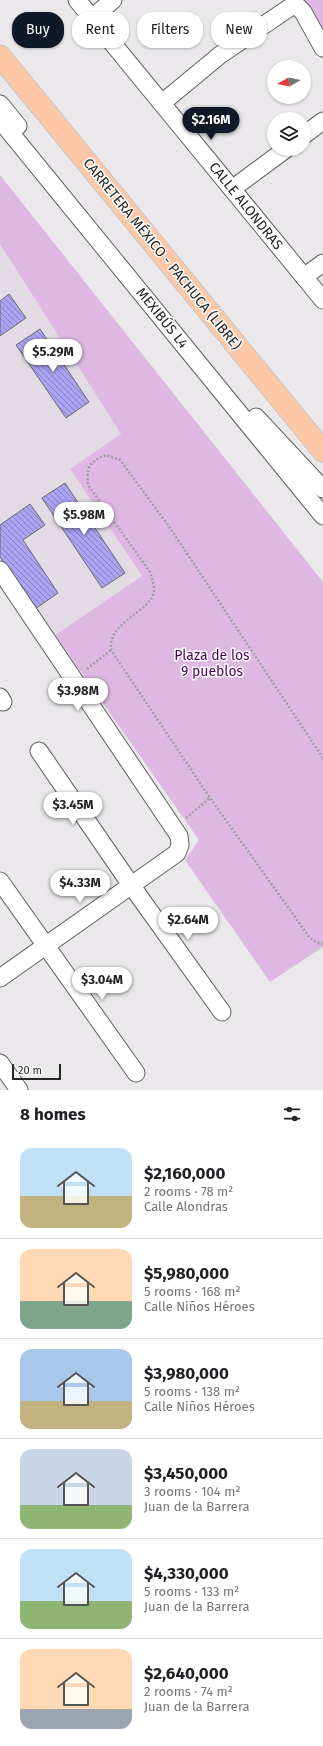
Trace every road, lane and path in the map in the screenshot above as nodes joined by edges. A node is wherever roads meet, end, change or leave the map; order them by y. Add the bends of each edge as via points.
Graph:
1 (77, 0) edge
2 (113, 0) edge
3 (87, 12) edge
4 (99, 12) edge
5 (117, 48) edge
6 (323, 48) edge
7 (0, 56) edge
8 (162, 103) junction
9 (0, 104) edge
10 (0, 120) edge
11 (323, 121) edge
12 (311, 130) edge
13 (277, 156) edge
14 (232, 189) junction
15 (323, 263) edge
16 (304, 277) junction
17 (323, 300) edge
18 (323, 452) edge
19 (323, 489) edge
20 (323, 516) edge
21 (0, 570) edge
22 (111, 650) junction
23 (74, 679) junction
24 (39, 751) dead end
25 (323, 758) edge
26 (210, 798) junction
27 (174, 827) junction
28 (0, 881) edge
29 (131, 886) junction
30 (323, 944) edge
31 (46, 946) junction
32 (0, 978) edge
33 (222, 1012) dead end
34 (0, 1063) edge
35 (136, 1073) dead end
36 (19, 1090) edge

1 - 3 street, CALLE ALONDRAS
2 - 4 street
5 - 8 street, CALLE ALONDRAS
6 - 8 street via 303,12 296,5 220,55
7 - 18 main road, CARRETERA MÉXICO - PACHUCA (LIBRE)
8 - 14 street, CALLE ALONDRAS
9 - 19 street, MEXIBÚS L4 via 260,421
10 - 20 street, MEXIBÚS L4
11 - 12 street
13 - 14 street
14 - 16 street, CALLE ALONDRAS
15 - 16 street
16 - 17 street, CALLE ALONDRAS
21 - 23 street
22 - 23 path
22 - 25 path via 113,634 154,593 150,572 88,485 87,469 93,460 106,455 120,460 168,525
22 - 26 path
23 - 27 street
24 - 29 street
26 - 27 path
26 - 30 path via 310,938
27 - 29 street via 179,836 180,845 177,853
28 - 31 street
29 - 31 street
29 - 33 street
31 - 32 street
31 - 35 street
34 - 36 street

